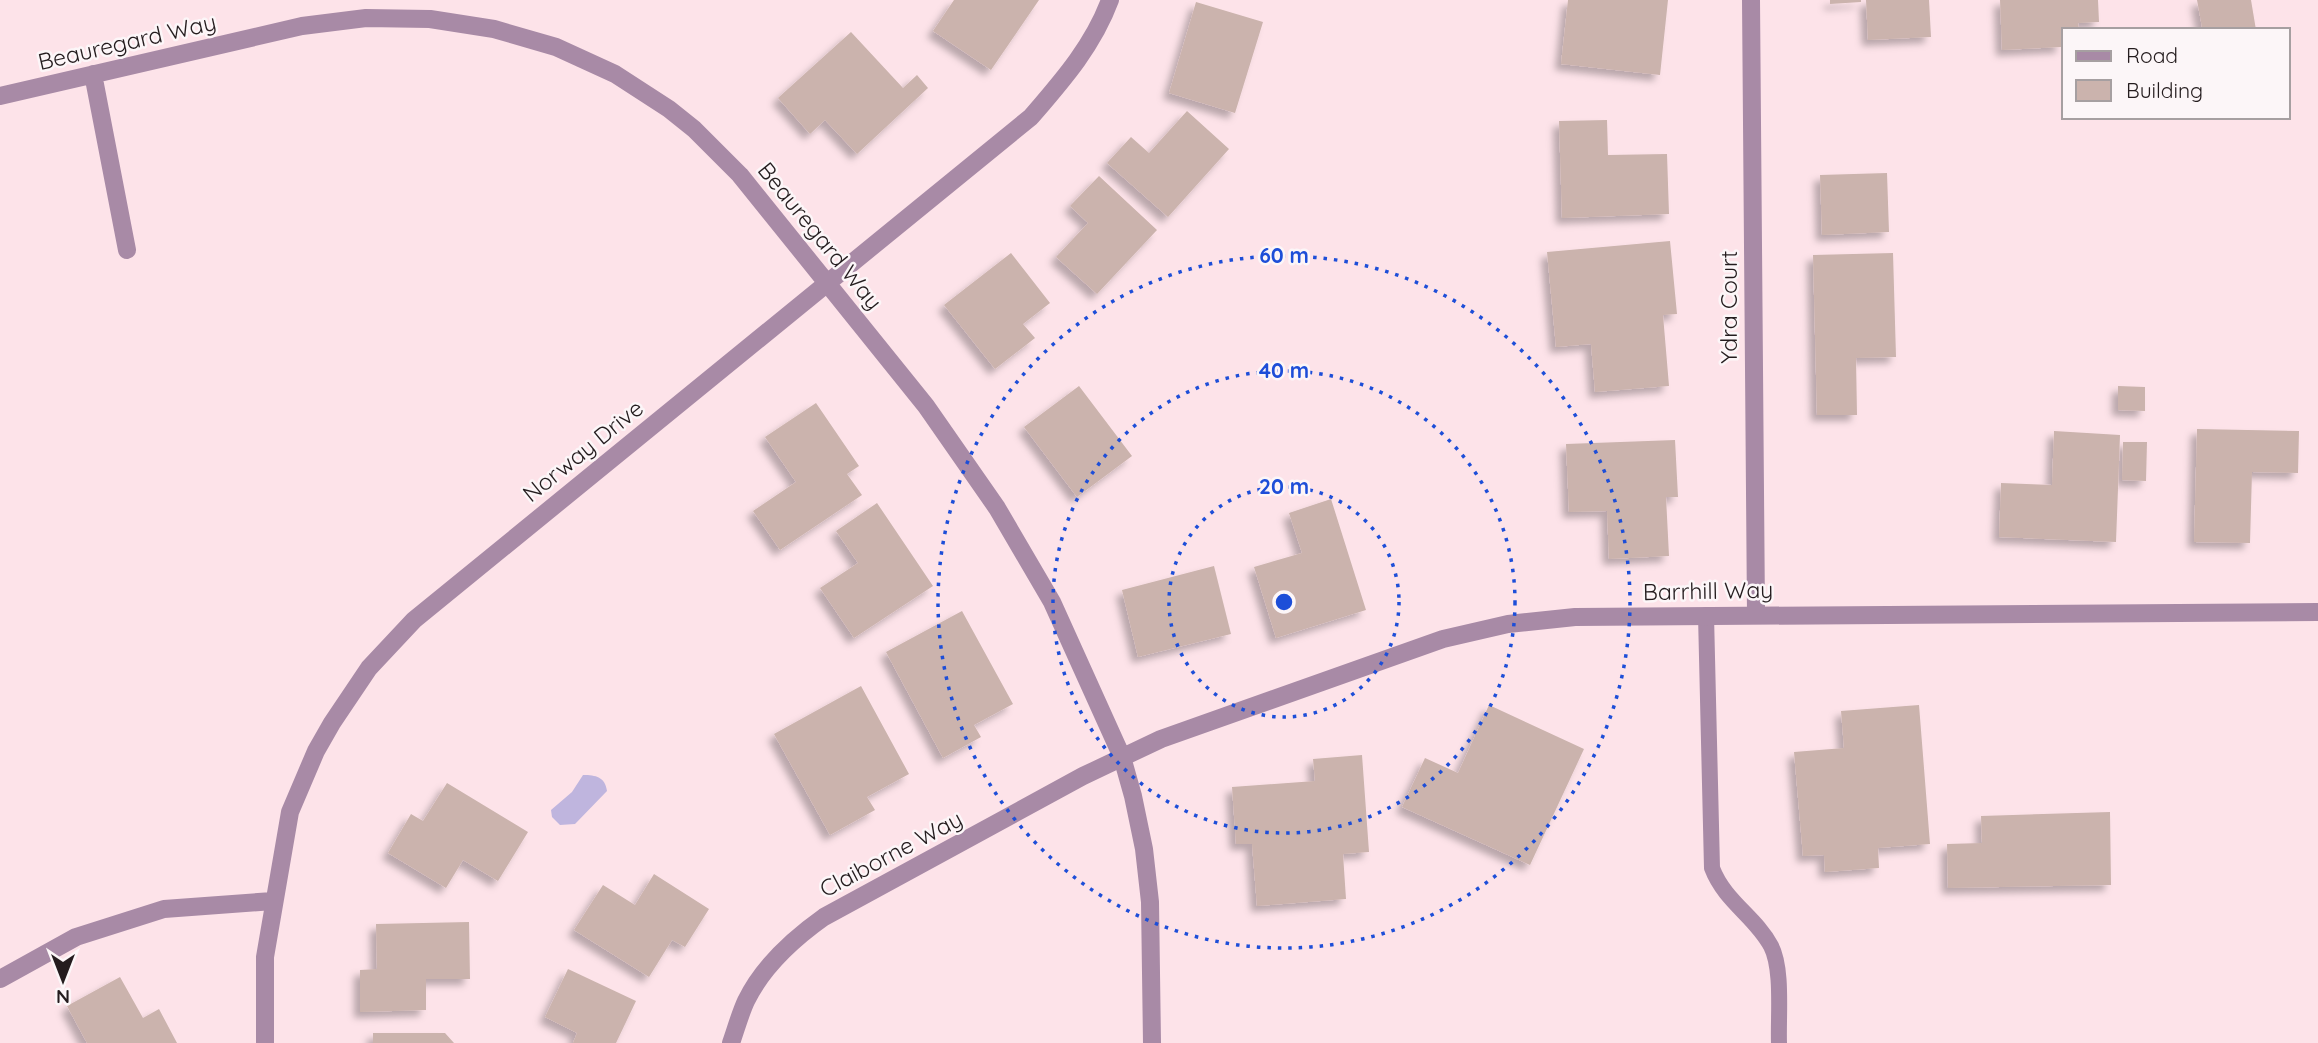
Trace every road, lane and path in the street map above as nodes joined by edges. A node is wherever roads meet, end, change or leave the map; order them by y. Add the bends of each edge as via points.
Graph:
1 (1110, 0) edge
2 (1751, 0) edge
3 (93, 74) junction
4 (0, 96) edge
5 (127, 250) dead end
6 (827, 284) junction
7 (2318, 612) edge
8 (1756, 614) junction
9 (1706, 615) junction
10 (1122, 757) junction
11 (273, 901) junction
12 (0, 979) edge
13 (265, 1043) edge
14 (732, 1043) edge
15 (1152, 1043) edge
16 (1779, 1043) edge

1 - 6 street, Norway Drive via 1075,65 1031,117
2 - 8 street, Ydra Court
3 - 4 street, Beauregard Way
3 - 5 street
3 - 6 street, Beauregard Way via 302,26 366,18 430,19 494,29 556,47 615,74 669,109 740,175
6 - 10 street, Beauregard Way via 926,406 997,508 1052,602
6 - 11 street, Norway Drive via 414,620 369,668 316,751 290,812
7 - 8 street, Barrhill Way
8 - 9 street, Barrhill Way
9 - 10 street, Barrhill Way via 1575,617 1508,624 1443,639
9 - 16 lane via 1712,868 1719,886 1771,946
10 - 14 street, Claiborne Way via 800,934 761,976 746,1001
10 - 15 street, Beauregard Way via 1144,849 1150,902
11 - 12 street via 164,909 76,937
11 - 13 street, Norway Drive via 265,957

